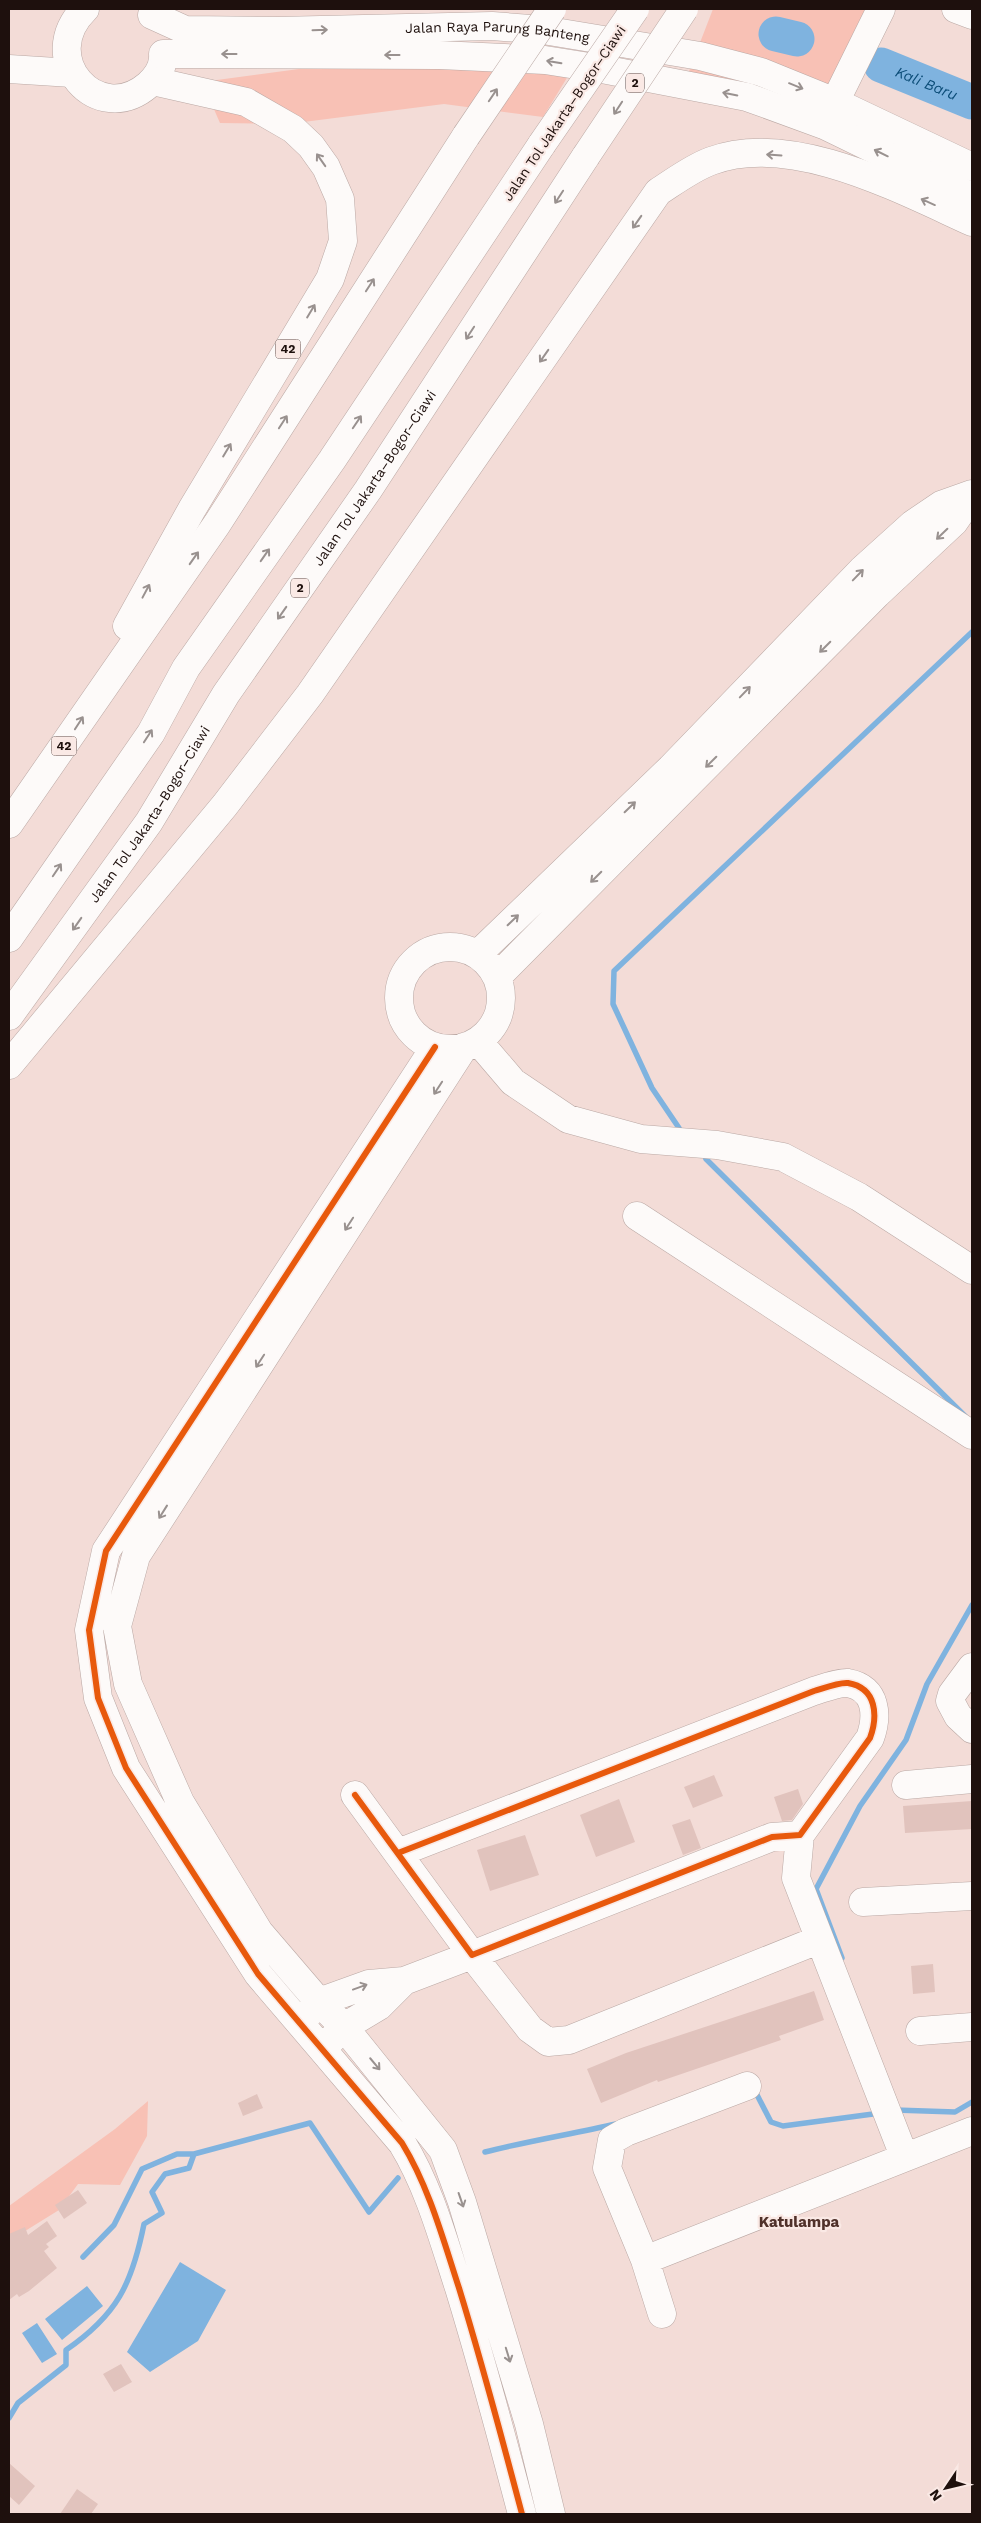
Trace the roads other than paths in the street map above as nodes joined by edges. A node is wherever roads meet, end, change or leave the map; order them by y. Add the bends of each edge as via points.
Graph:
1 (85, 9) edge
2 (229, 9) edge
3 (552, 9) edge
4 (635, 9) edge
5 (684, 9) edge
6 (881, 9) edge
7 (956, 9) edge
8 (148, 12) edge
9 (972, 15) edge
10 (497, 17) edge
11 (278, 31) junction
12 (163, 54) junction
13 (9, 69) edge
14 (72, 73) junction
15 (153, 80) junction
16 (840, 91) junction
17 (972, 167) edge
18 (972, 197) edge
19 (972, 222) edge
20 (972, 495) edge
21 (95, 698) junction
22 (9, 824) edge
23 (9, 938) edge
24 (478, 954) junction
25 (497, 977) junction
26 (9, 1016) edge
27 (471, 1044) junction
28 (435, 1047) junction
29 (9, 1065) edge
30 (637, 1216) dead end
31 (972, 1270) edge
32 (972, 1436) edge
33 (160, 1467) junction
34 (182, 1482) junction
35 (972, 1667) edge
36 (972, 1729) edge
37 (972, 1779) edge
38 (906, 1785) dead end
39 (355, 1795) dead end
40 (800, 1835) junction
41 (398, 1853) junction
42 (972, 1896) edge
43 (863, 1902) dead end
44 (818, 1940) junction
45 (472, 1955) junction
46 (404, 1981) junction
47 (319, 2002) junction
48 (299, 2023) junction
49 (344, 2027) junction
50 (972, 2027) edge
51 (920, 2031) dead end
52 (324, 2049) junction
53 (747, 2086) dead end
54 (425, 2126) junction
55 (972, 2131) edge
56 (402, 2143) junction
57 (904, 2156) junction
58 (645, 2260) junction
59 (662, 2314) dead end
60 (522, 2514) edge
61 (551, 2514) edge

1 - 14 main road via 75,19 65,46 66,60
2 - 11 main road via 238,16
21 -> 3 main road, 42, bridge via 217,524 466,136
23 -> 4 main road, Jalan Tol Jakarta–Bogor–Ciawi, bridge via 151,733 186,668 332,460
5 -> 26 main road, Jalan Tol Jakarta–Bogor–Ciawi / 2, bridge via 368,490 226,694 149,822
6 - 16 main road
7 - 9 main road
8 - 11 main road, Jalan Raya Parung Banteng via 185,30
8 - 12 main road via 162,31
11 -> 10 main road, Jalan Raya Parung Banteng
10 -> 16 main road, Jalan Raya Parung Banteng via 543,30 700,56
12 - 15 main road via 163,62
18 -> 12 main road, Jalan Raya Parung Banteng via 824,126 747,97 602,69 545,60 439,55
13 - 14 main road
14 - 15 main road via 95,94 111,98 141,91
21 -> 15 main road, 42 via 116,646 170,546 330,279 343,241 337,190 316,153 293,129 246,102
16 - 17 main road, Jalan Raya Parung Banteng
19 -> 29 main road via 871,176 808,157 745,153 711,161 658,192 310,694 224,806
24 -> 20 main road via 671,768 912,524 941,505
20 -> 25 main road via 954,522 877,594
22 -> 21 main road, 42
24 - 25 main road
24 - 28 main road via 465,948 436,948 411,963 403,976 399,1005 403,1019 422,1041
25 - 27 main road via 501,1005 493,1026
27 - 28 main road via 450,1050
27 - 31 main road via 513,1082 568,1119 641,1139 717,1145 783,1157 859,1197
27 -> 34 main road
28 - 33 main road
30 - 32 main road
33 - 34 main road
33 - 48 main road via 106,1551 89,1630 98,1698 126,1768 258,1974
34 -> 47 main road via 136,1556 118,1626 128,1684 180,1802 259,1932
35 - 36 main road via 950,1701 958,1716
37 - 38 main road
39 - 41 main road
40 - 41 main road via 870,1738 876,1722 875,1704 864,1690 847,1683 814,1691
40 - 44 main road via 796,1878
40 - 45 main road via 772,1837
41 - 45 main road
42 - 43 main road
44 - 45 main road via 569,2040 548,2042 530,2029
44 - 57 main road
45 - 46 main road
47 -> 46 main road via 369,1984
46 - 49 main road via 379,2006
47 - 48 main road
47 - 49 main road
48 - 52 main road
49 - 52 main road
49 -> 54 main road
50 - 51 main road
52 - 56 main road
53 - 58 main road via 612,2140 606,2168
54 - 56 main road
54 -> 61 main road via 443,2150 462,2202 529,2424
55 - 57 main road
56 - 60 main road via 414,2164 446,2247 486,2375
57 - 58 main road
58 - 59 main road

